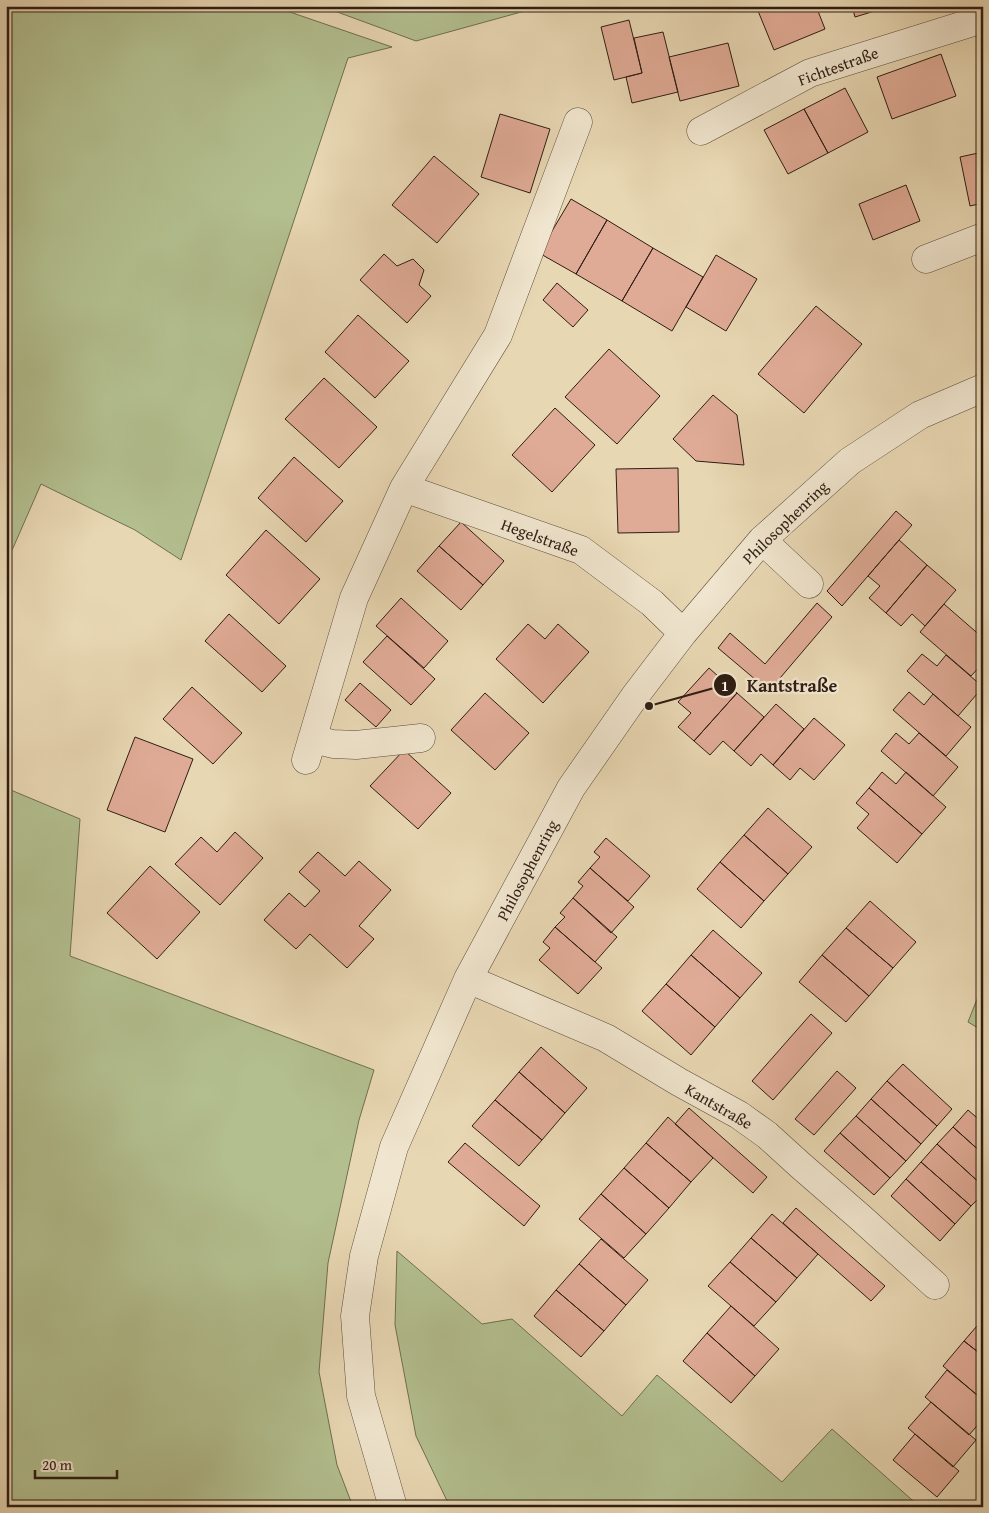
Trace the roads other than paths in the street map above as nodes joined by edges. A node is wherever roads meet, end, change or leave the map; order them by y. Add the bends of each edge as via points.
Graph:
1 (983, 19) edge
2 (578, 122) dead end
3 (701, 131) dead end
4 (983, 237) edge
5 (926, 259) dead end
6 (983, 388) edge
7 (404, 488) junction
8 (762, 540) junction
9 (809, 584) dead end
10 (683, 633) junction
11 (421, 738) dead end
12 (468, 979) junction
13 (935, 1285) dead end
14 (393, 1507) edge

1 - 3 street, Fichtestraße via 810,73
2 - 7 street via 498,335
4 - 5 street
6 - 8 street, Philosophenring via 920,415 850,461
7 - 10 street, Hegelstraße via 581,550 652,603
7 - 11 street via 354,598 309,749 333,744 356,745
8 - 9 street
8 - 10 street, Philosophenring
10 - 12 street, Philosophenring via 571,788
12 - 13 street, Kantstraße via 606,1038 739,1114 767,1135
12 - 14 street, Philosophenring via 394,1147 364,1256 355,1316 361,1396

